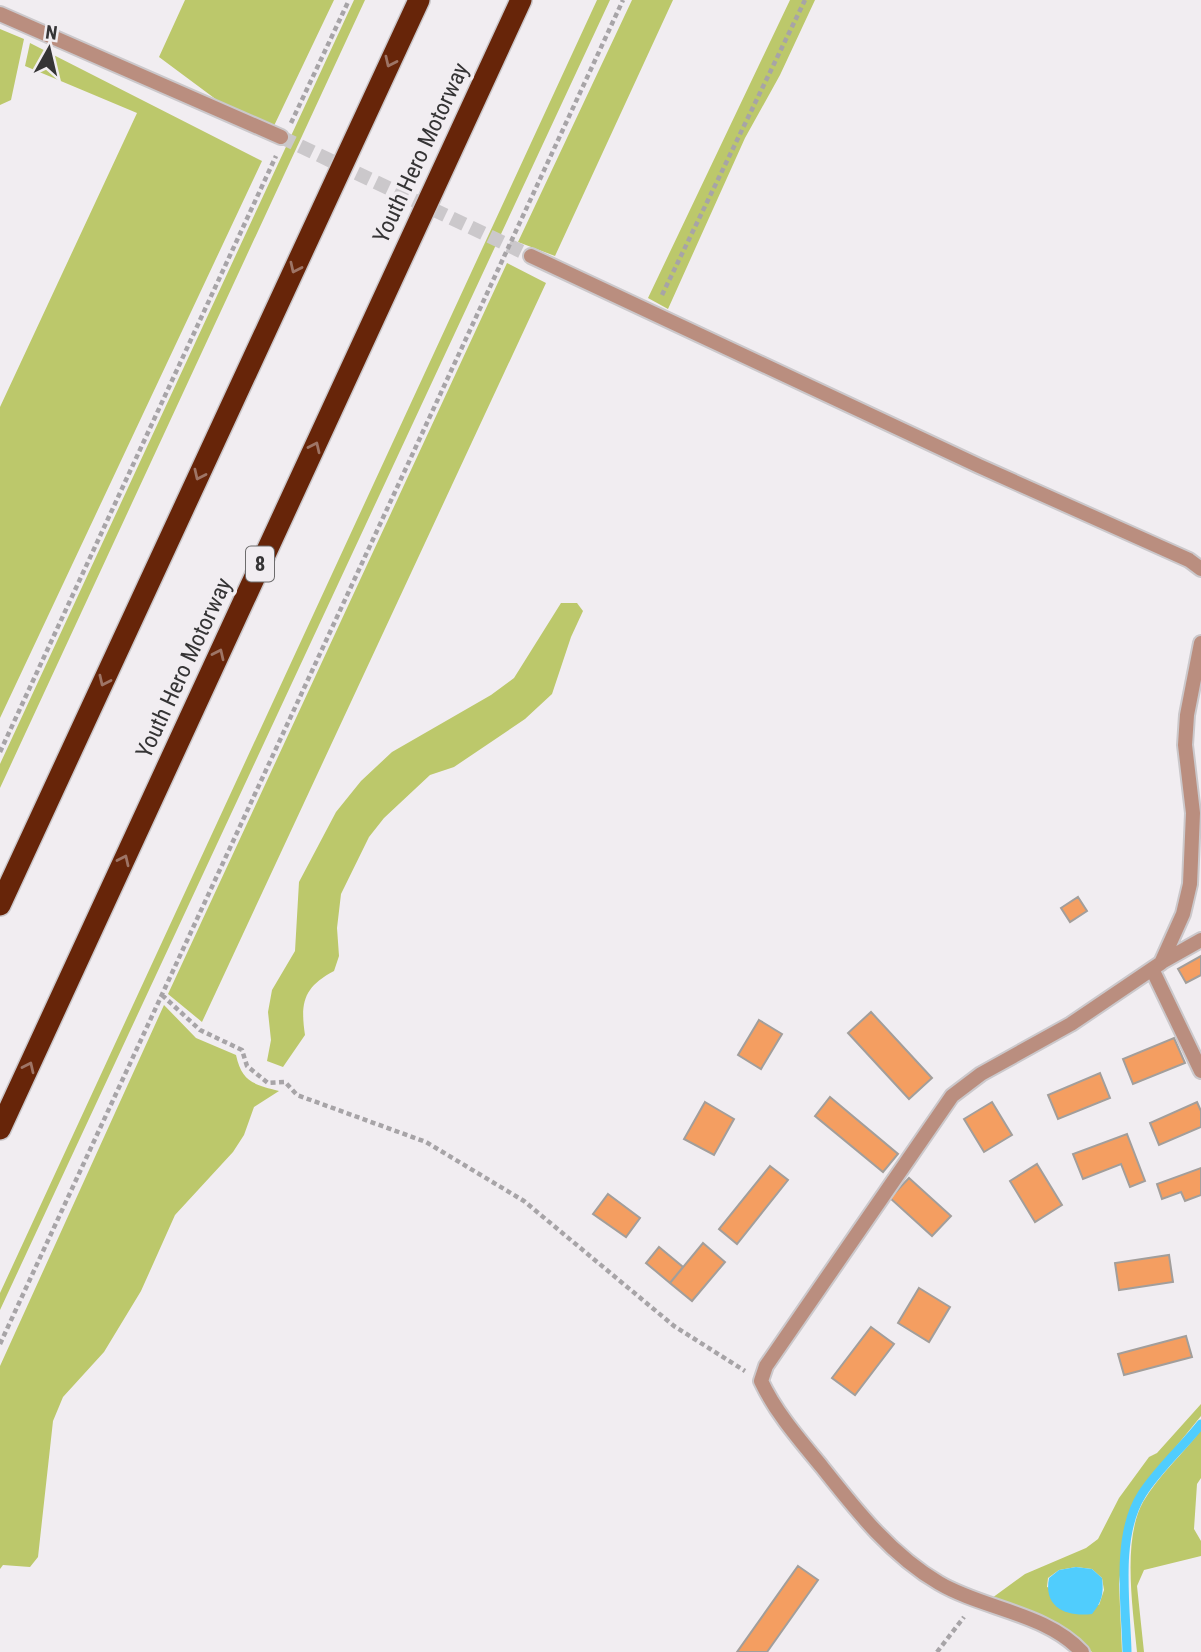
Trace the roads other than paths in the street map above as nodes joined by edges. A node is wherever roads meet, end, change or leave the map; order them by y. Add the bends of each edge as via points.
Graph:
1 (419, 0) edge
2 (521, 0) edge
3 (0, 14) edge
4 (282, 140) tunnel mouth
5 (531, 256) tunnel mouth
6 (1201, 569) edge
7 (1201, 643) edge
8 (0, 905) edge
9 (1201, 940) edge
10 (1156, 966) junction
11 (1201, 1071) edge
12 (0, 1129) edge
13 (1082, 1652) edge

1 -> 8 highway
12 -> 2 highway, Youth Hero Motorway / 8
3 - 4 street
5 - 6 street
7 - 10 street via 1185,745 1194,813 1190,884 1183,914
9 - 10 street
10 - 11 street
10 - 13 street via 1072,1024 981,1074 952,1096 766,1366 761,1381 773,1407 862,1518 899,1553 939,1583 1052,1629

